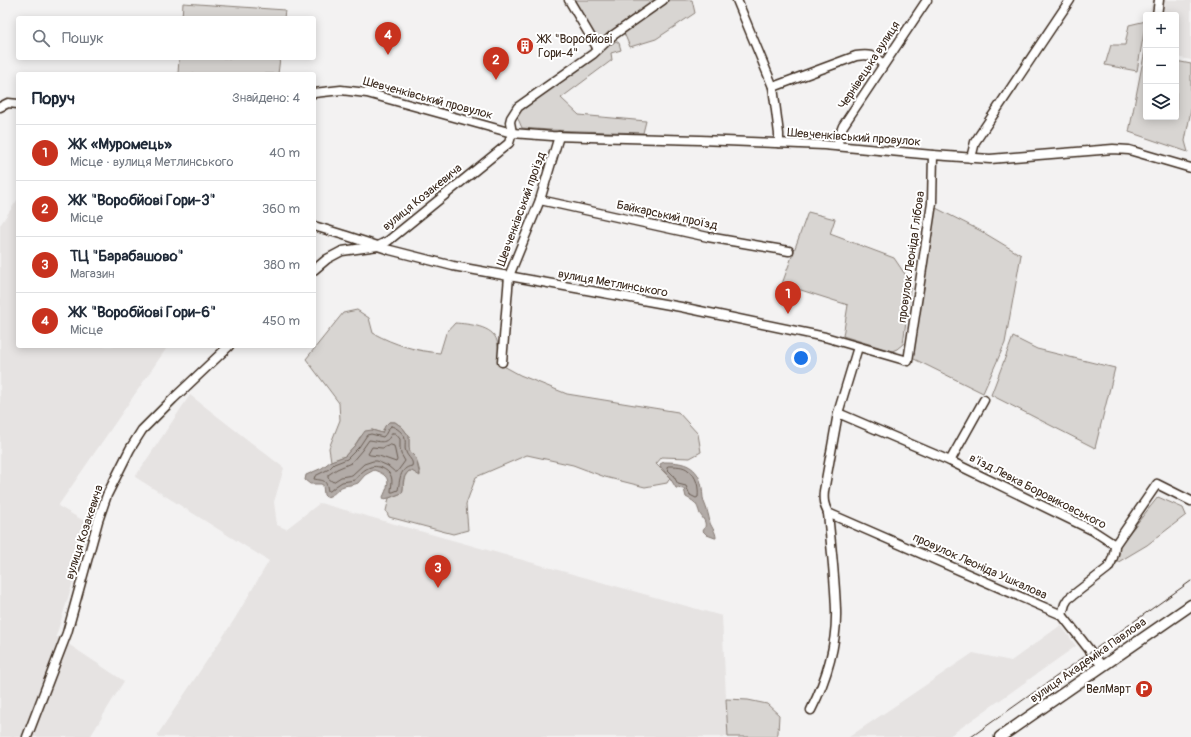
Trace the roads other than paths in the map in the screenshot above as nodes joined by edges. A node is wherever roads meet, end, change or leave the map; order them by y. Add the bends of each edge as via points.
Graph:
1 (569, 0) edge
2 (663, 0) edge
3 (737, 0) edge
4 (1070, 0) edge
5 (1159, 0) edge
6 (924, 1) edge
7 (1157, 12) edge
8 (596, 52) junction
9 (883, 64) junction
10 (773, 86) junction
11 (316, 93) edge
12 (16, 104) edge
13 (0, 107) edge
14 (512, 133) junction
15 (559, 136) junction
16 (780, 143) junction
17 (838, 146) junction
18 (933, 155) junction
19 (971, 158) junction
20 (1191, 168) edge
21 (540, 200) junction
22 (316, 227) edge
23 (378, 246) junction
24 (789, 251) dead end
25 (316, 268) edge
26 (509, 276) junction
27 (858, 347) junction
28 (227, 348) edge
29 (908, 361) joint
30 (502, 362) dead end
31 (984, 400) dead end
32 (838, 413) junction
33 (950, 461) junction
34 (1191, 501) edge
35 (828, 513) junction
36 (1115, 545) junction
37 (1191, 605) edge
38 (1062, 615) junction
39 (1102, 666) junction
40 (811, 710) dead end
41 (27, 737) edge
42 (1000, 737) edge

1 - 8 street
2 - 8 street via 612,36
3 - 10 street
4 - 19 street via 975,142
5 - 7 street
6 - 9 street, Чернівецька вулиця
8 - 14 street via 518,107 510,122
9 - 10 street via 867,55 856,56
9 - 17 street, Чернівецька вулиця via 843,126
10 - 16 street
11 - 14 street, Шевченківський провулок via 341,90 367,93
12 - 13 street via 8,103
14 - 15 street, Шевченківський провулок
14 - 23 street, вулиця Козакевича via 509,143 388,241
15 - 16 street, Шевченківський провулок
15 - 21 street, Шевченківський проїзд
16 - 17 street, Шевченківський провулок
17 - 18 street, Шевченківський провулок
18 - 19 street, Шевченківський провулок
18 - 29 street, провулок Леоніда Глібова via 932,203
19 - 20 street, Шевченківський провулок via 990,159 1113,149 1129,150
21 - 24 street, Байкарський проїзд via 708,237
21 - 26 street, Шевченківський проїзд
22 - 23 street, вулиця Метлинського
23 - 25 street, вулиця Козакевича via 342,251
23 - 26 street, вулиця Метлинського via 453,266
26 - 27 street, вулиця Метлинського via 681,307
26 - 30 street, Шевченківський проїзд
27 - 29 street, вулиця Метлинського
27 - 32 street
28 - 41 street, вулиця Козакевича via 142,430 117,474 98,520 66,633
31 - 33 street, в'їзд Левка Боровиковського
32 - 33 street, в'їзд Левка Боровиковського
32 - 35 street via 823,499
33 - 36 street, в'їзд Левка Боровиковського via 1092,530
34 - 36 street via 1157,484
35 - 38 street, провулок Леоніда Ушкалова
35 - 40 street via 836,611 834,637 829,663
36 - 38 street via 1115,553 1108,568 1068,599
37 - 39 main road, вулиця Академіка Павлова
38 - 39 street, провулок Леоніда Ушкалова
39 - 42 main road, вулиця Академіка Павлова

